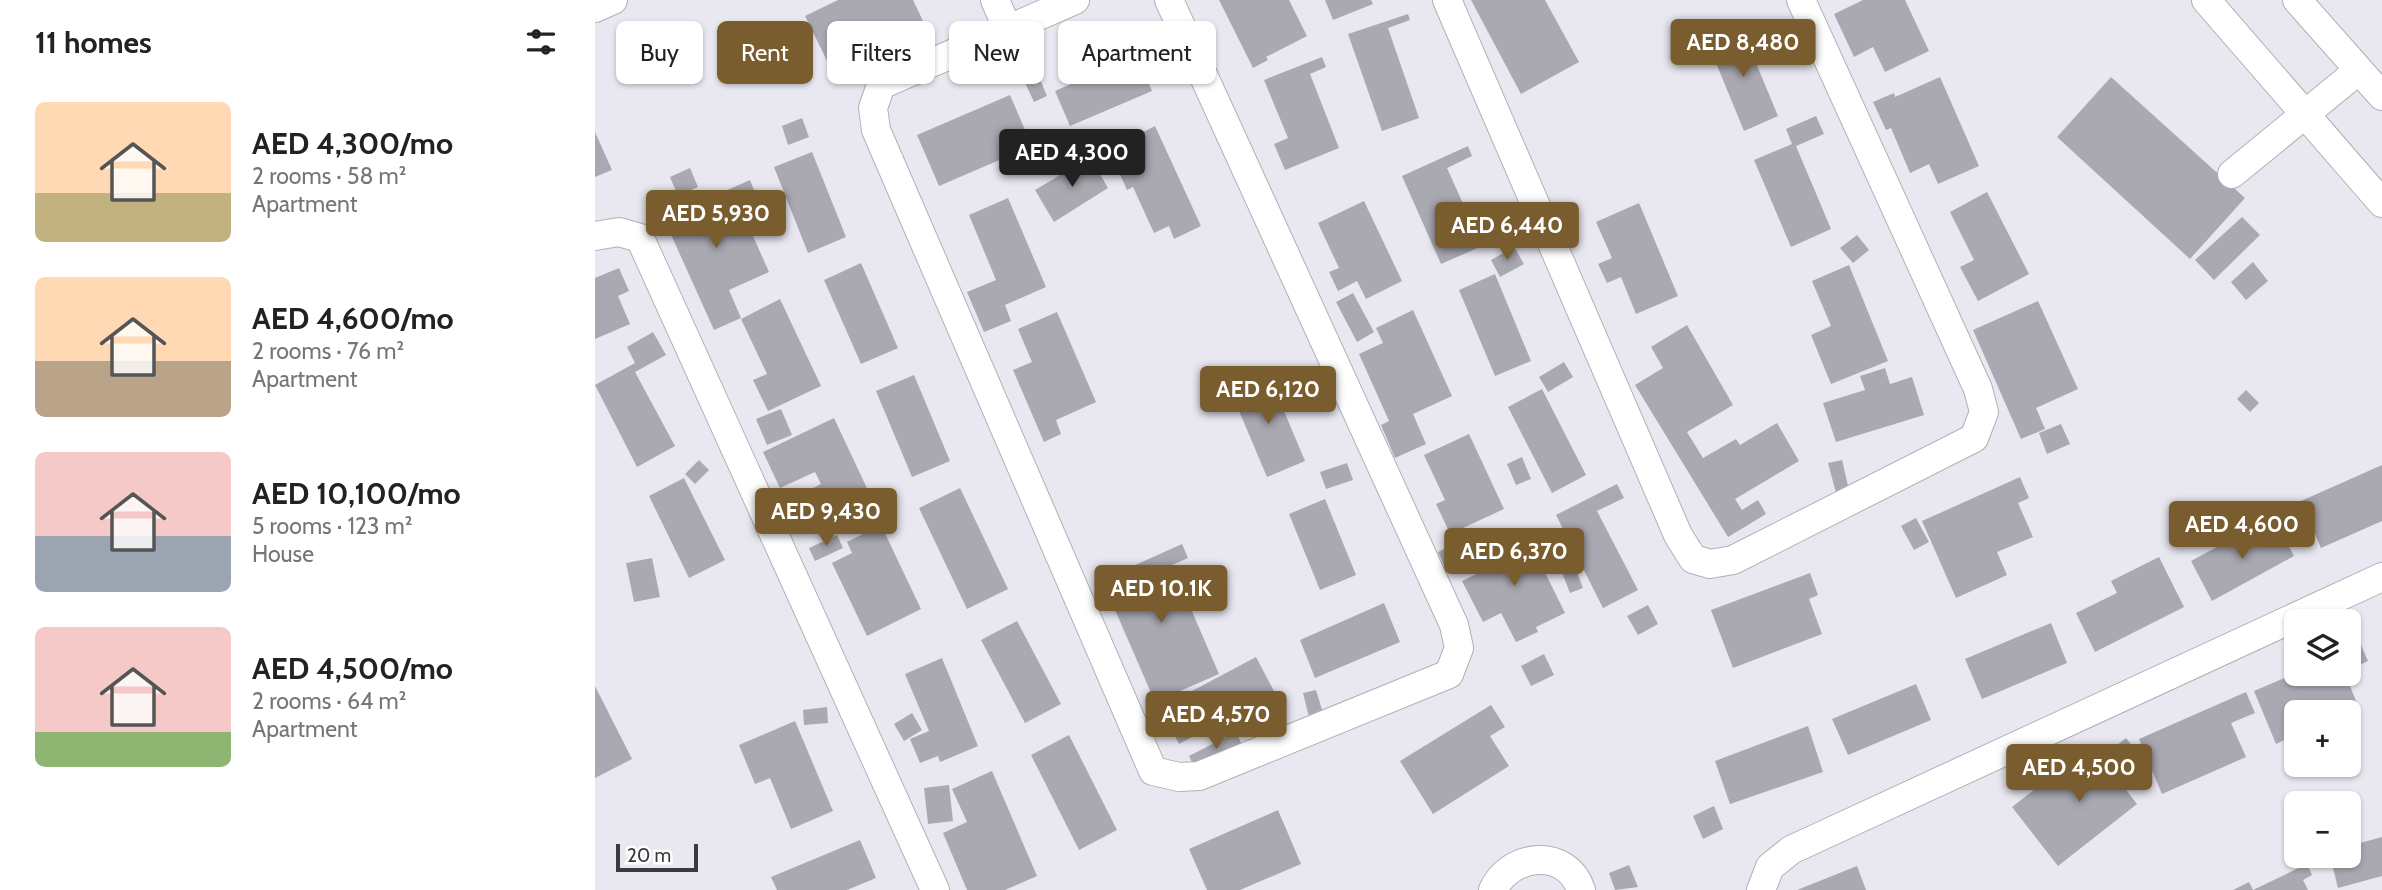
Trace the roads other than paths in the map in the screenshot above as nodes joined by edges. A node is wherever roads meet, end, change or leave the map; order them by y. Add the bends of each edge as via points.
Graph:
1 (995, 0) edge
2 (1075, 0) edge
3 (1169, 0) edge
4 (1447, 0) edge
5 (1801, 0) edge
6 (2206, 0) edge
7 (2297, 0) edge
8 (1004, 21) edge
9 (1028, 21) edge
10 (949, 56) edge
11 (2359, 71) junction
12 (2382, 96) edge
13 (2306, 115) junction
14 (2232, 174) dead end
15 (2382, 203) edge
16 (595, 236) edge
17 (2382, 578) edge
18 (935, 890) edge
19 (1493, 890) edge
20 (1581, 890) edge
21 (1761, 890) edge

1 - 8 street
2 - 9 street
3 - 10 street via 1454,625 1459,648 1449,674 1199,776 1153,771 876,130 873,108 881,85
4 - 5 street via 1678,535 1693,559 1710,564 1733,561 1974,438 1984,412 1978,389
6 - 13 street
7 - 11 street
11 - 12 street
11 - 13 street
13 - 14 street
13 - 15 street
16 - 18 street via 619,232 640,238
17 - 21 street via 1791,850 1770,866
19 - 20 street via 1509,868 1540,859 1570,872

